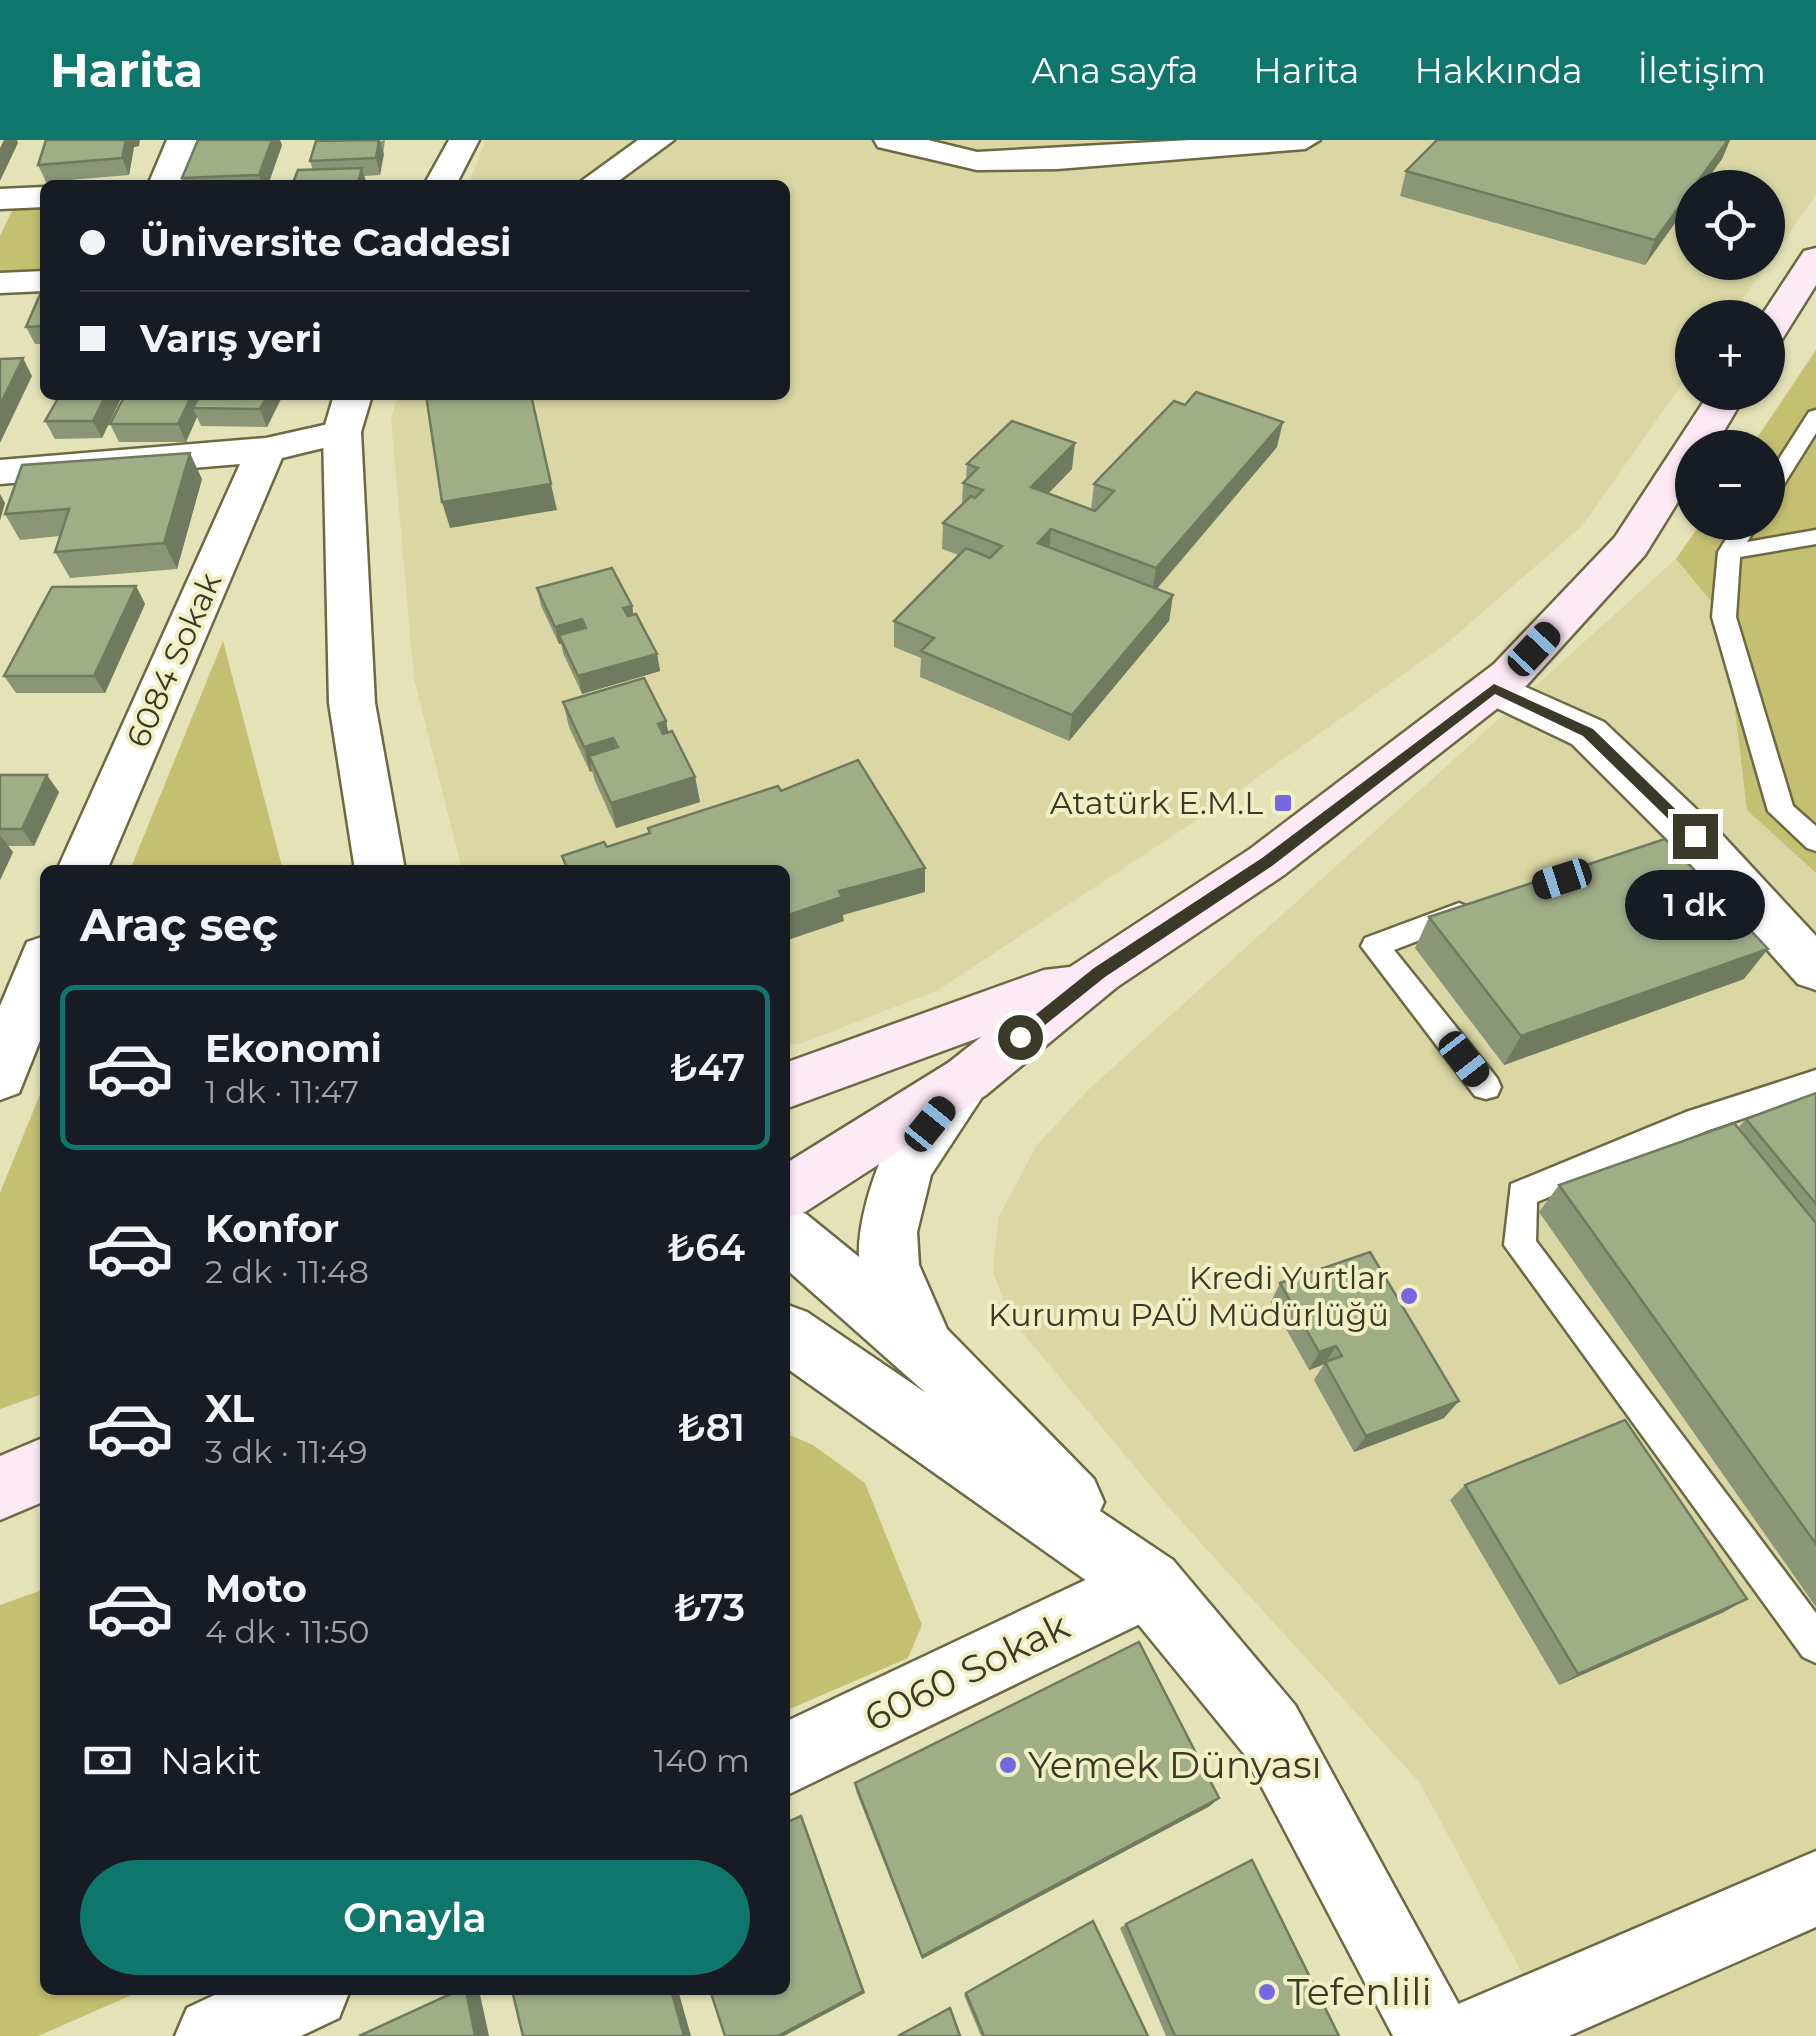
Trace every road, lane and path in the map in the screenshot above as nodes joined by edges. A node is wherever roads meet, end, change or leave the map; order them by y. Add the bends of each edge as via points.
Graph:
1 (182, 140) edge
2 (464, 140) edge
3 (659, 140) edge
4 (889, 140) edge
5 (1304, 140) edge
6 (166, 180) edge
7 (443, 180) edge
8 (599, 180) edge
9 (21, 198) edge
10 (0, 236) edge
11 (1816, 258) edge
12 (40, 281) edge
13 (0, 283) edge
14 (1785, 306) edge
15 (347, 414) edge
16 (1816, 416) edge
17 (266, 450) junction
18 (1785, 461) edge
19 (0, 472) edge
20 (1675, 476) edge
21 (1816, 536) edge
22 (1737, 540) edge
23 (1729, 552) junction
24 (1494, 688) junction
25 (1816, 841) edge
26 (84, 865) edge
27 (379, 865) edge
28 (1478, 907) edge
29 (40, 954) edge
30 (0, 960) edge
31 (40, 967) edge
32 (1816, 970) edge
33 (1099, 972) junction
34 (0, 1077) edge
35 (795, 1079) edge
36 (967, 1079) junction
37 (1816, 1082) edge
38 (1486, 1088) dead end
39 (790, 1191) edge
40 (790, 1236) edge
41 (790, 1335) edge
42 (931, 1354) junction
43 (1149, 1584) junction
44 (1816, 1644) edge
45 (790, 1758) edge
46 (1816, 1889) edge
47 (300, 1995) edge
48 (216, 2036) edge
49 (1436, 2036) edge
50 (1477, 2036) edge

1 - 6 street
2 - 7 street
3 - 8 street
4 - 5 street via 977,160 1017,160
9 - 10 street
11 - 14 main road
12 - 13 street
15 - 17 street
15 - 27 street via 352,704
16 - 18 lane
17 - 19 street
17 - 26 street, 6084 Sokak
20 - 24 main road via 1630,546
21 - 23 lane
22 - 23 lane
23 - 25 lane via 1724,616 1781,811
24 - 32 street via 1588,732 1677,842
24 - 33 main road via 1267,862
28 - 38 lane via 1375,946
29 - 30 street
31 - 34 street
33 - 35 main road
33 - 36 main road
36 - 39 main road
36 - 42 street via 930,1124 884,1221 893,1288
37 - 44 lane via 1522,1194 1520,1245
40 - 42 street
41 - 43 street
42 - 43 street
43 - 45 street, 6060 Sokak
43 - 49 street via 1270,1730
46 - 50 street
47 - 48 street

